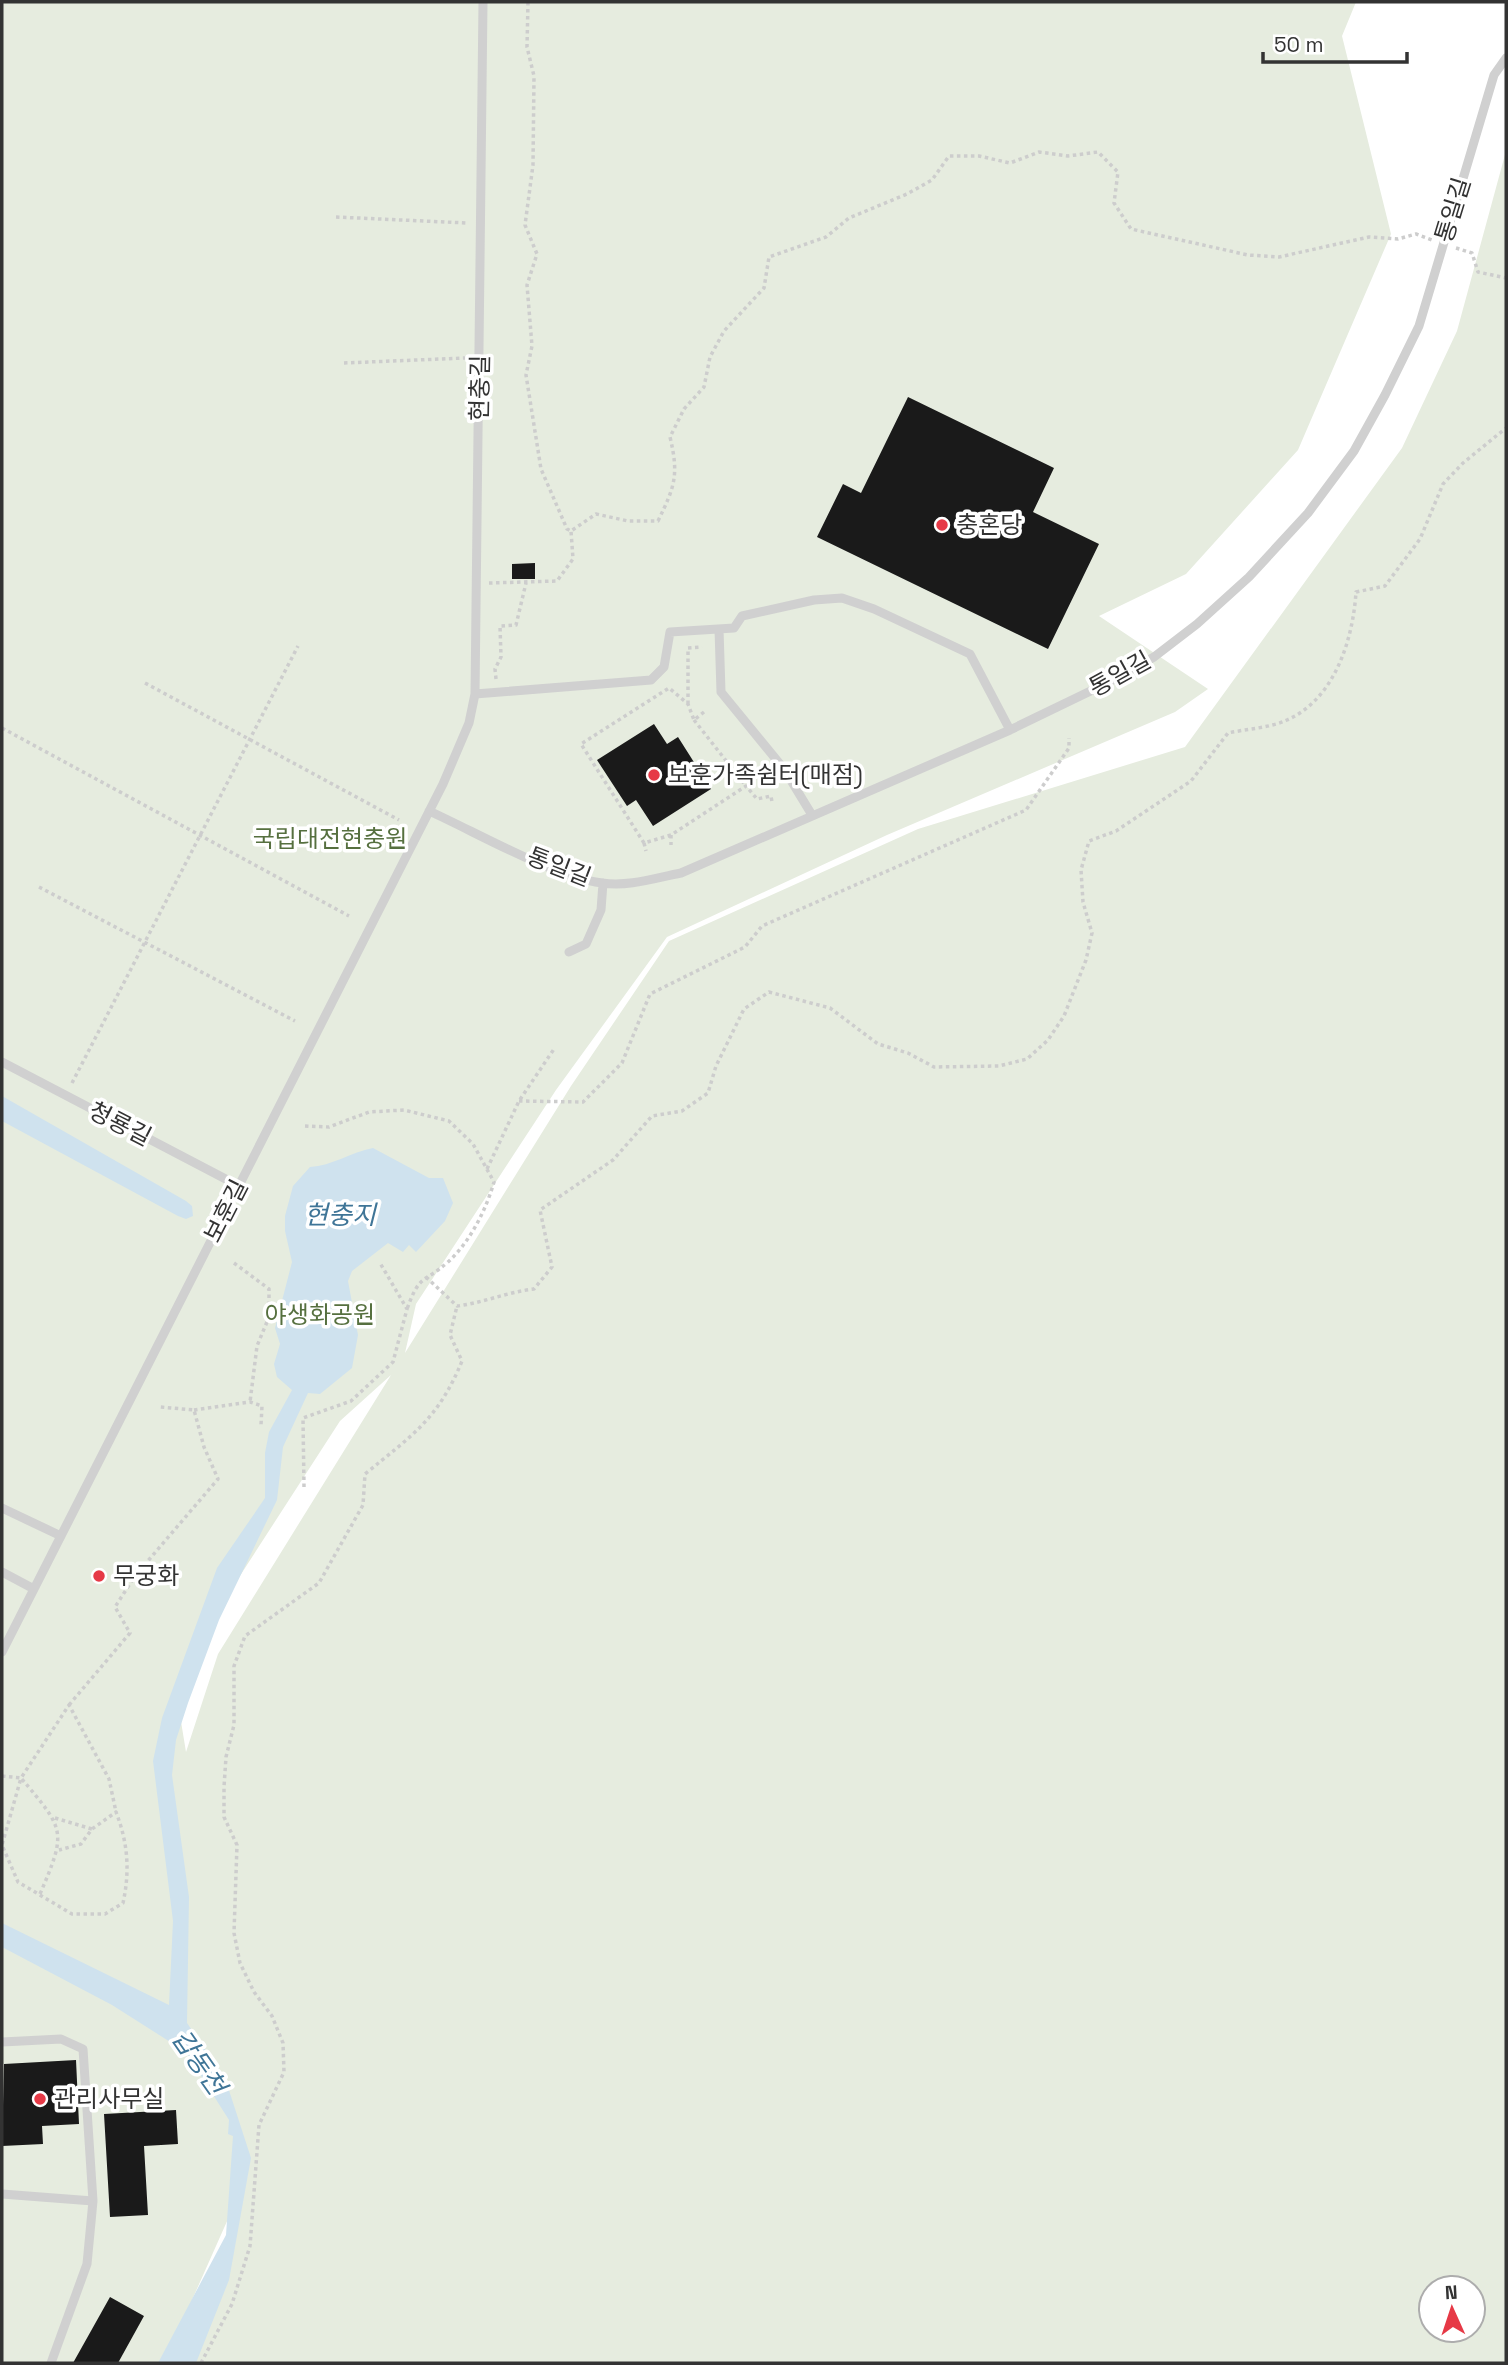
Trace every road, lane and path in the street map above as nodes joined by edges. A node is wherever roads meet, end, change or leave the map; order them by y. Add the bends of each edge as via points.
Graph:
1 (483, 2) edge
2 (528, 2) edge
3 (1506, 58) edge
4 (336, 217) dead end
5 (467, 223) dead end
6 (1443, 244) junction
7 (1506, 278) edge
8 (466, 358) dead end
9 (344, 363) dead end
10 (1506, 428) edge
11 (571, 531) junction
12 (526, 583) junction
13 (476, 584) junction
14 (719, 629) junction
15 (298, 646) dead end
16 (702, 647) dead end
17 (497, 682) dead end
18 (145, 683) dead end
19 (475, 694) junction
20 (688, 704) junction
21 (704, 712) dead end
22 (694, 720) junction
23 (2, 728) edge
24 (1010, 730) junction
25 (1069, 738) dead end
26 (249, 740) junction
27 (450, 769) joint
28 (746, 786) junction
29 (772, 802) dead end
30 (429, 811) junction
31 (812, 815) junction
32 (399, 820) dead end
33 (671, 835) junction
34 (200, 836) junction
35 (644, 842) junction
36 (671, 845) dead end
37 (646, 851) dead end
38 (603, 883) junction
39 (39, 887) dead end
40 (349, 916) dead end
41 (145, 943) junction
42 (569, 952) dead end
43 (295, 1021) dead end
44 (554, 1049) dead end
45 (2, 1062) edge
46 (66, 1096) junction
47 (519, 1101) junction
48 (305, 1126) dead end
49 (487, 1169) junction
50 (239, 1186) junction
51 (380, 1263) dead end
52 (234, 1264) dead end
53 (426, 1277) junction
54 (457, 1306) junction
55 (407, 1309) junction
56 (250, 1402) junction
57 (160, 1407) dead end
58 (194, 1410) junction
59 (261, 1425) dead end
60 (304, 1487) dead end
61 (2, 1508) edge
62 (61, 1536) junction
63 (2, 1572) edge
64 (34, 1589) junction
65 (2, 1652) edge
66 (69, 1705) junction
67 (2, 1776) edge
68 (21, 1778) junction
69 (116, 1812) junction
70 (55, 1818) junction
71 (92, 1829) junction
72 (59, 1850) junction
73 (40, 1894) junction
74 (2, 2042) edge
75 (2, 2194) edge
76 (93, 2201) junction
77 (51, 2363) edge
78 (201, 2363) edge

1 - 13 lane, 현충길
2 - 11 path via 527,47 534,76 533,165 526,225 537,254 527,285 532,346 526,376 541,469
3 - 6 lane, 통일길 via 1494,75
4 - 5 path
6 - 7 path via 1472,253 1478,272
6 - 11 path via 1416,234 1398,239 1369,237 1279,257 1248,255 1131,229 1114,203 1118,172 1098,152 1068,156 1039,152 1010,163 949,156 932,180 849,218 826,237 769,257 764,288 724,331 710,357 704,387 684,409 670,437 677,465 659,521 596,514
6 - 24 lane, 통일길 via 1419,326 1385,395 1354,451 1308,513 1250,577 1154,656
8 - 9 path
10 - 54 path via 1443,484 1420,538 1385,586 1356,592 1347,650 1314,700 1287,720 1228,733 1191,781 1116,831 1089,842 1081,870 1083,902 1092,933 1086,960 1064,1016 1048,1040 1027,1059 999,1066 934,1068 908,1053 878,1044 830,1008 769,992 744,1009 708,1093 682,1111 652,1116 613,1160 540,1210 552,1266 534,1289
11 - 12 path via 573,559 557,581
12 - 13 path
12 - 17 path via 516,625 500,626
13 - 19 lane, 현충길
14 - 19 lane via 670,632 664,667 651,680
14 - 24 lane via 734,628 743,616 842,598 970,654
14 - 31 lane via 721,692 784,769
15 - 26 path
16 - 20 path via 688,648
18 - 26 path
19 - 27 lane, 현충길
20 - 22 path
20 - 35 path via 669,688 581,744
21 - 22 path
22 - 28 path
23 - 34 path
24 - 31 lane, 통일길
25 - 47 path via 1069,748 1026,810 762,926 745,947 650,994 622,1063 583,1102
26 - 32 path
26 - 34 path
27 - 30 lane, 보훈길
28 - 29 path via 757,799 771,796
28 - 33 path
30 - 38 lane, 통일길 via 571,876
30 - 50 lane, 보훈길
31 - 38 lane, 통일길 via 681,873 631,884
33 - 35 path
33 - 36 path
34 - 40 path
34 - 41 path
35 - 37 path
38 - 42 lane via 601,910 586,944
39 - 41 path
41 - 43 path
41 - 46 path
44 - 47 path
45 - 46 lane, 청룡길
46 - 50 lane, 청룡길
47 - 49 path
48 - 49 path via 329,1128 369,1112 404,1110 449,1121 473,1144
49 - 53 path via 494,1182 486,1210 449,1261
50 - 62 lane, 보훈길
51 - 55 path
52 - 56 path via 269,1289 269,1317 257,1346
53 - 54 path
53 - 55 path via 416,1284
54 - 78 path via 450,1335 461,1361 450,1390 432,1417 365,1475 363,1505 319,1583 246,1636 234,1666 234,1725 224,1787 224,1817 237,1845 234,1933 240,1963 283,2043 284,2073 259,2125 250,2246 232,2304
55 - 60 path via 393,1362 351,1401 303,1418
56 - 58 path
56 - 59 path via 262,1406
57 - 58 path
58 - 66 path via 218,1479 115,1606 130,1633
61 - 62 lane
62 - 64 lane, 보훈길
63 - 64 lane
64 - 65 lane, 보훈길
66 - 68 path
66 - 69 path via 109,1779
67 - 68 path
68 - 70 path
68 - 73 path via 2,1844 18,1882
69 - 71 path
69 - 73 path via 126,1837 129,1877 123,1903 105,1914 72,1914
70 - 71 path
70 - 72 path
71 - 72 path via 81,1844
72 - 73 path
74 - 76 lane via 61,2039 83,2049
75 - 76 lane
76 - 77 lane via 86,2264

